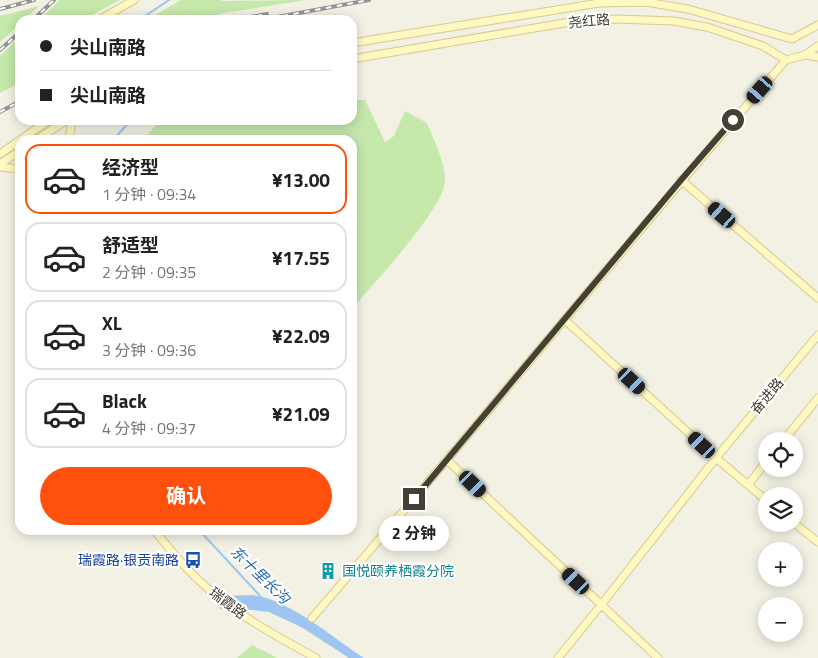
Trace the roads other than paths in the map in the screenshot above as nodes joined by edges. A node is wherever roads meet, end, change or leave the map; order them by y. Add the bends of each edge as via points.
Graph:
1 (134, 0) edge
2 (108, 15) edge
3 (818, 25) edge
4 (357, 41) edge
5 (818, 46) edge
6 (805, 55) junction
7 (818, 57) edge
8 (357, 58) edge
9 (786, 60) junction
10 (42, 125) edge
11 (58, 125) edge
12 (27, 135) edge
13 (44, 135) edge
14 (15, 144) edge
15 (0, 154) edge
16 (15, 155) edge
17 (0, 166) edge
18 (15, 168) edge
19 (681, 180) junction
20 (818, 298) edge
21 (566, 320) junction
22 (818, 335) edge
23 (818, 398) edge
24 (790, 432) edge
25 (716, 458) junction
26 (447, 460) junction
27 (758, 472) edge
28 (748, 485) junction
29 (758, 493) edge
30 (803, 530) edge
31 (158, 535) edge
32 (818, 542) edge
33 (601, 605) junction
34 (312, 618) dead end
35 (316, 658) edge
36 (558, 658) edge
37 (658, 658) edge

1 - 2 street
3 - 4 street, 尧红路 via 792,39 688,9 646,2 599,3
5 - 6 street
6 - 7 street
6 - 9 street
8 - 9 street, 尧红路 via 570,22 617,18 673,21 707,27 763,46
9 - 19 street
10 - 12 street
11 - 13 street
14 - 15 street
16 - 17 street
17 - 18 street
19 - 20 street
19 - 21 street
21 - 25 street
21 - 26 street
22 - 25 street, 奋进路
23 - 24 street
25 - 28 street
25 - 33 street, 奋进路
26 - 33 street
26 - 34 street
27 - 28 street
28 - 29 street
30 - 32 street
31 - 35 street, 瑞霞路 via 212,592 268,632
33 - 36 street, 奋进路
33 - 37 street

